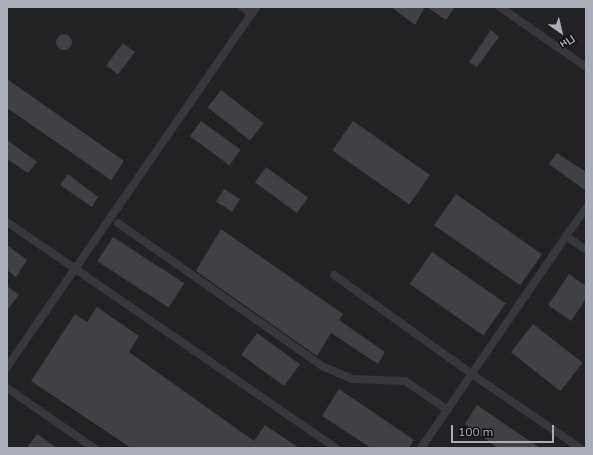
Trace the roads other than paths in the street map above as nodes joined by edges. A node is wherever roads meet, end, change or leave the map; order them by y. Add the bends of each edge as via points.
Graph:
1 (242, 7) edge
2 (500, 7) edge
3 (254, 10) edge
4 (586, 67) edge
5 (586, 208) edge
6 (7, 222) edge
7 (118, 223) dead end
8 (566, 236) junction
9 (586, 250) edge
10 (75, 269) junction
11 (334, 275) dead end
12 (7, 367) edge
13 (473, 375) junction
14 (7, 388) edge
15 (448, 410) junction
16 (94, 448) edge
17 (336, 448) edge
18 (421, 448) edge
19 (580, 448) edge

1 - 3 lane
2 - 4 lane
3 - 10 lane
5 - 8 lane
6 - 10 lane
7 - 15 lane via 324,367 352,379 405,381
8 - 9 lane
8 - 13 lane
10 - 12 lane
10 - 17 lane
11 - 13 lane
13 - 15 lane
13 - 19 lane
14 - 16 lane
15 - 18 lane

